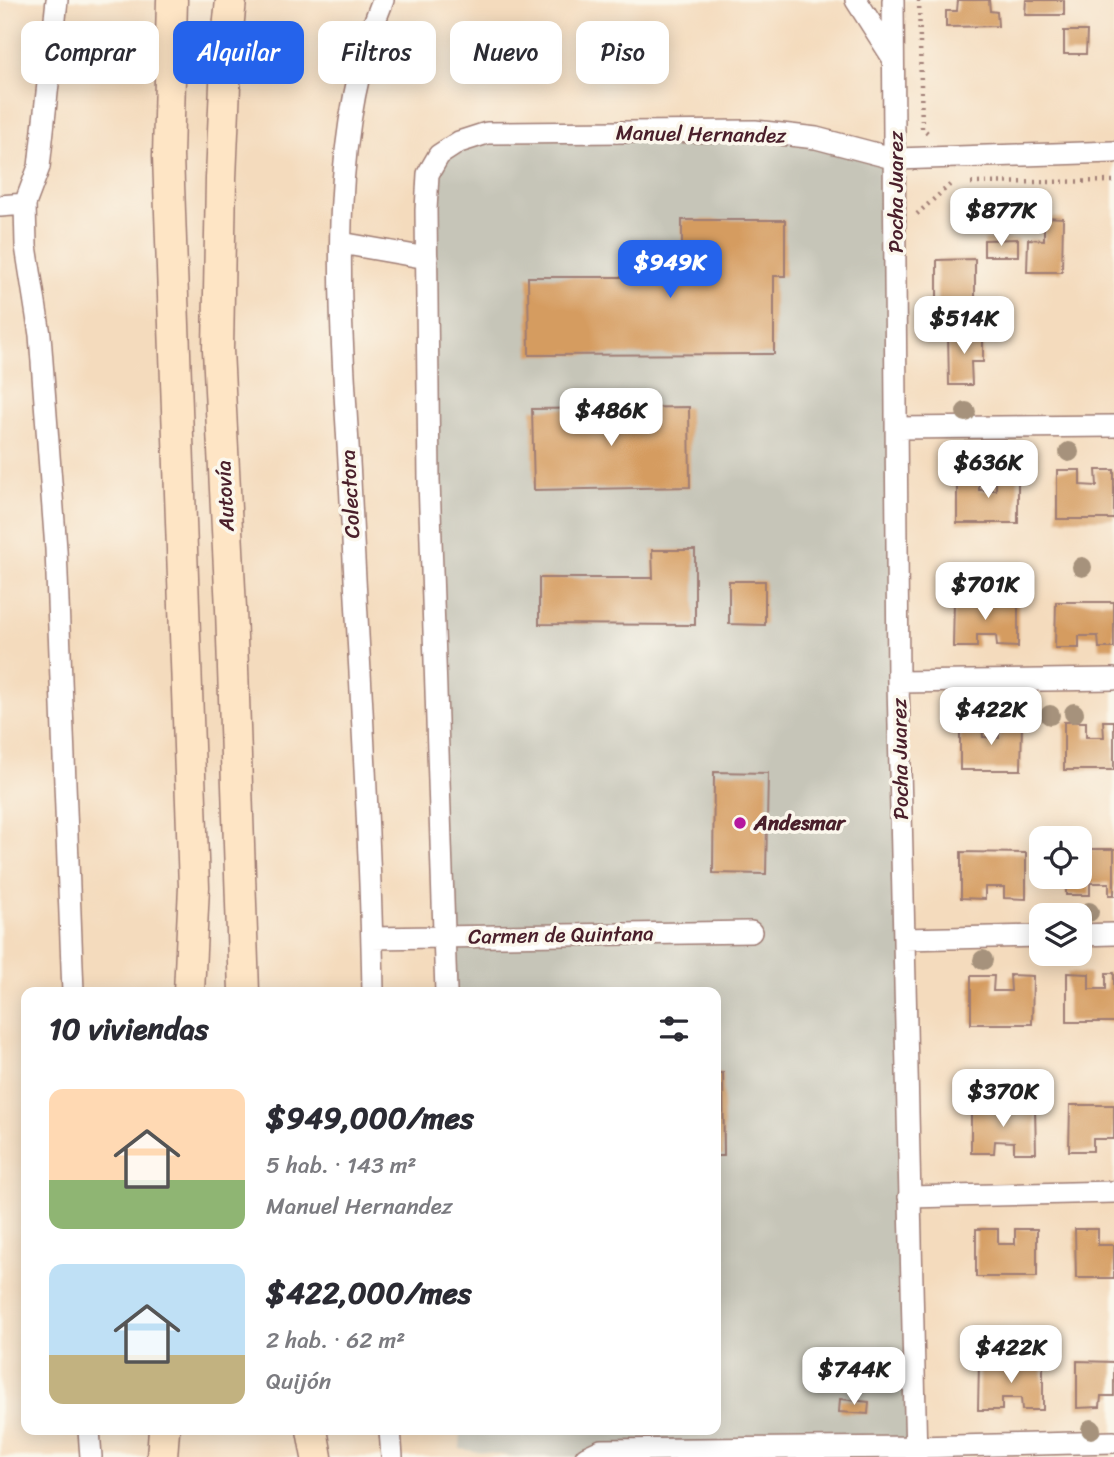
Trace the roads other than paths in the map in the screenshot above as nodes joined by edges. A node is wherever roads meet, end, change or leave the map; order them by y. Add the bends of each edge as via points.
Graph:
1 (57, 0) edge
2 (172, 0) edge
3 (231, 0) edge
4 (383, 0) edge
5 (856, 0) edge
6 (893, 0) edge
7 (895, 60) junction
8 (1114, 152) edge
9 (896, 159) junction
10 (25, 204) junction
11 (0, 206) edge
12 (341, 243) junction
13 (426, 258) junction
14 (1114, 426) edge
15 (897, 428) junction
16 (1114, 678) edge
17 (898, 682) junction
18 (751, 932) dead end
19 (1114, 934) edge
20 (1092, 935) edge
21 (1029, 936) edge
22 (445, 937) junction
23 (372, 938) junction
24 (904, 939) junction
25 (73, 987) edge
26 (189, 987) edge
27 (244, 987) edge
28 (373, 987) edge
29 (446, 987) edge
30 (1114, 1192) edge
31 (909, 1197) junction
32 (89, 1435) edge
33 (164, 1435) edge
34 (313, 1435) edge
35 (390, 1435) edge
36 (1114, 1442) edge
37 (916, 1452) edge
38 (90, 1457) edge
39 (162, 1457) edge
40 (317, 1457) edge
41 (391, 1457) edge
42 (586, 1457) edge

1 - 10 street via 40,167
2 - 26 street, Autovía via 168,156 194,887
3 - 27 street, Autovía via 226,39 218,350
4 - 12 street, Colectora via 371,29 353,106 342,180
5 - 7 street
6 - 7 street, Pocha Juarez
7 - 9 street, Pocha Juarez
8 - 9 street, Manuel Hernandez
9 - 13 street, Manuel Hernandez via 816,138 755,131 487,133 439,155 428,174
9 - 15 street, Pocha Juarez
10 - 11 street
10 - 25 street via 56,549
12 - 13 street
12 - 23 street, Colectora
13 - 22 street
14 - 15 street
15 - 17 street, Pocha Juarez
16 - 17 street
17 - 24 street, Pocha Juarez
18 - 22 street, Carmen de Quintana
19 - 20 street
21 - 24 street
22 - 23 street, Carmen de Quintana
22 - 29 street
23 - 28 street, Colectora
24 - 31 street, Pocha Juarez
30 - 31 street
31 - 37 street, Pocha Juarez
32 - 38 street
33 - 39 street
34 - 40 street
35 - 41 street
36 - 37 street
37 - 42 street via 601,1450

